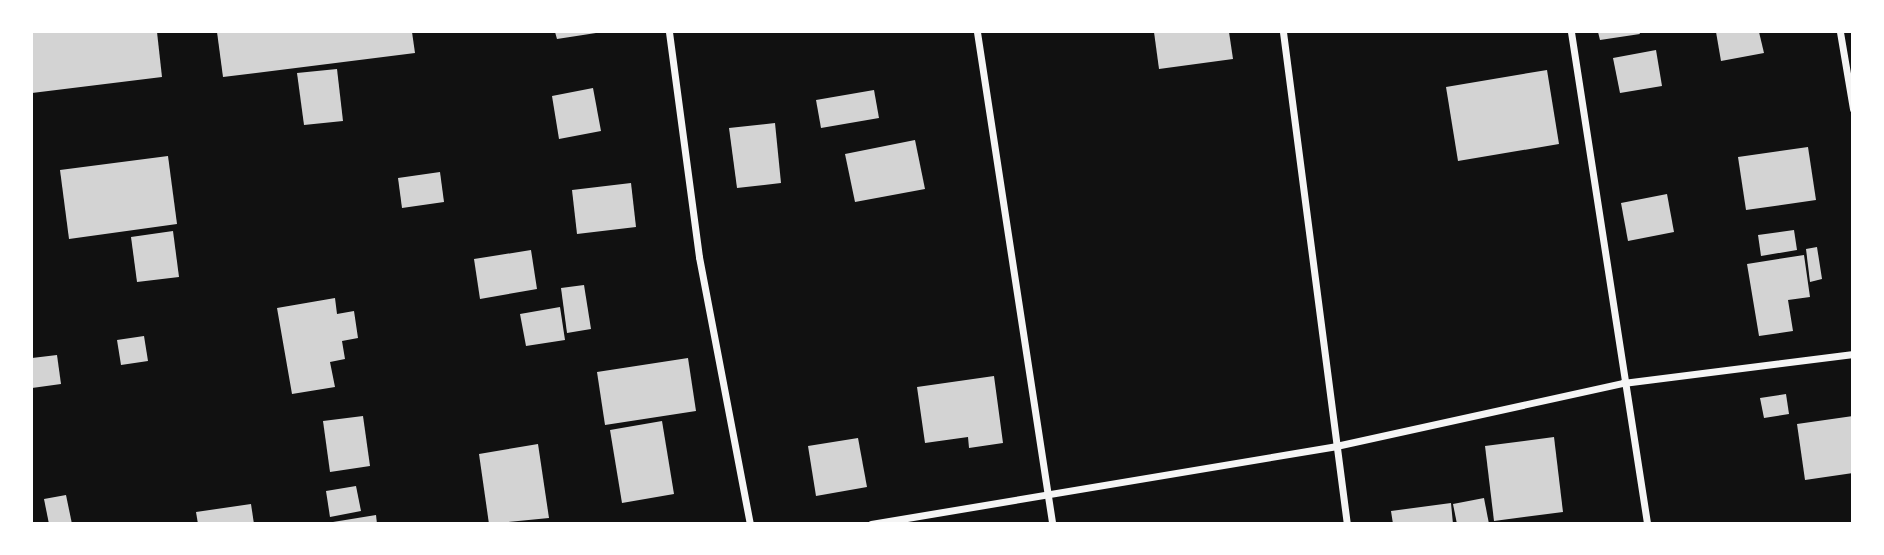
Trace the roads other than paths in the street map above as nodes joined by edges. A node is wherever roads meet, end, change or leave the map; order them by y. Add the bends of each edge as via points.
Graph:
1 (668, 32) edge
2 (977, 32) edge
3 (1283, 32) edge
4 (1571, 32) edge
5 (1840, 32) edge
6 (1853, 109) edge
7 (1853, 354) edge
8 (1623, 383) junction
9 (1336, 446) junction
10 (1048, 495) junction
11 (750, 523) edge
12 (871, 523) edge
13 (1052, 523) edge
14 (1347, 523) edge
15 (1647, 523) edge

1 - 11 street via 699,257
2 - 10 street
3 - 9 street
4 - 8 street
5 - 6 street
7 - 8 street
8 - 9 street
8 - 15 street
9 - 10 street
9 - 14 street
10 - 12 street
10 - 13 street

